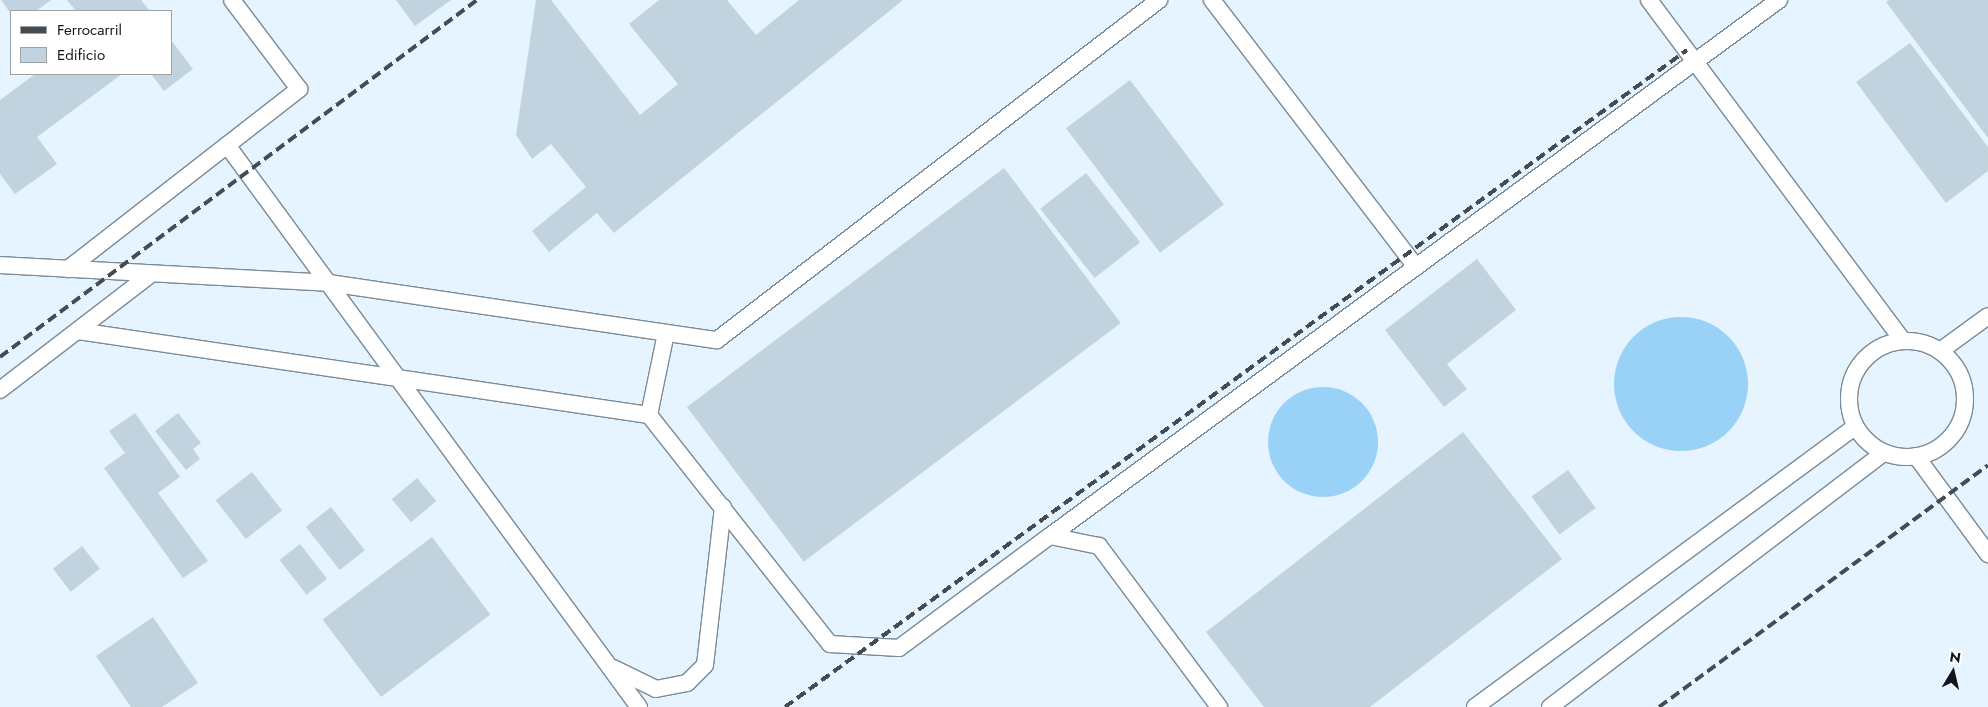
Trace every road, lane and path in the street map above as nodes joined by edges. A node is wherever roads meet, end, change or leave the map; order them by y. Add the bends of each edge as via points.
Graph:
1 (232, 0) edge
2 (1159, 0) edge
3 (1212, 0) edge
4 (1650, 0) edge
5 (1779, 0) edge
6 (1696, 62) junction
7 (227, 145) junction
8 (0, 265) edge
9 (1416, 267) junction
10 (68, 269) junction
11 (151, 274) junction
12 (329, 284) junction
13 (1988, 316) edge
14 (78, 331) junction
15 (666, 333) junction
16 (1903, 341) junction
17 (1940, 351) junction
18 (398, 377) junction
19 (0, 390) edge
20 (649, 415) junction
21 (1855, 427) junction
22 (1884, 453) junction
23 (1916, 456) junction
24 (723, 507) junction
25 (1050, 536) junction
26 (1988, 554) edge
27 (611, 667) junction
28 (639, 707) edge
29 (1219, 707) edge
30 (1475, 707) edge
31 (1550, 707) edge

1 - 7 lane via 299,89
2 - 15 lane via 717,340
3 - 9 lane
4 - 6 lane
5 - 6 lane
6 - 9 lane
6 - 16 lane
7 - 10 lane
7 - 12 lane
8 - 10 lane
9 - 25 lane
10 - 11 lane
11 - 12 lane
11 - 14 lane
12 - 15 lane
12 - 18 lane
13 - 17 lane
14 - 18 lane
14 - 19 lane
15 - 20 lane
16 - 17 lane
16 - 21 lane via 1884,345 1856,371 1849,408
17 - 23 lane via 1963,381 1963,418 1940,448
18 - 20 lane
18 - 27 lane
20 - 24 lane
21 - 22 lane via 1867,443
21 - 30 lane
22 - 23 lane
22 - 31 lane
23 - 26 lane
24 - 25 lane via 830,644 899,648
24 - 27 lane via 705,665 687,683 656,689
25 - 29 lane via 1099,546
27 - 28 lane

